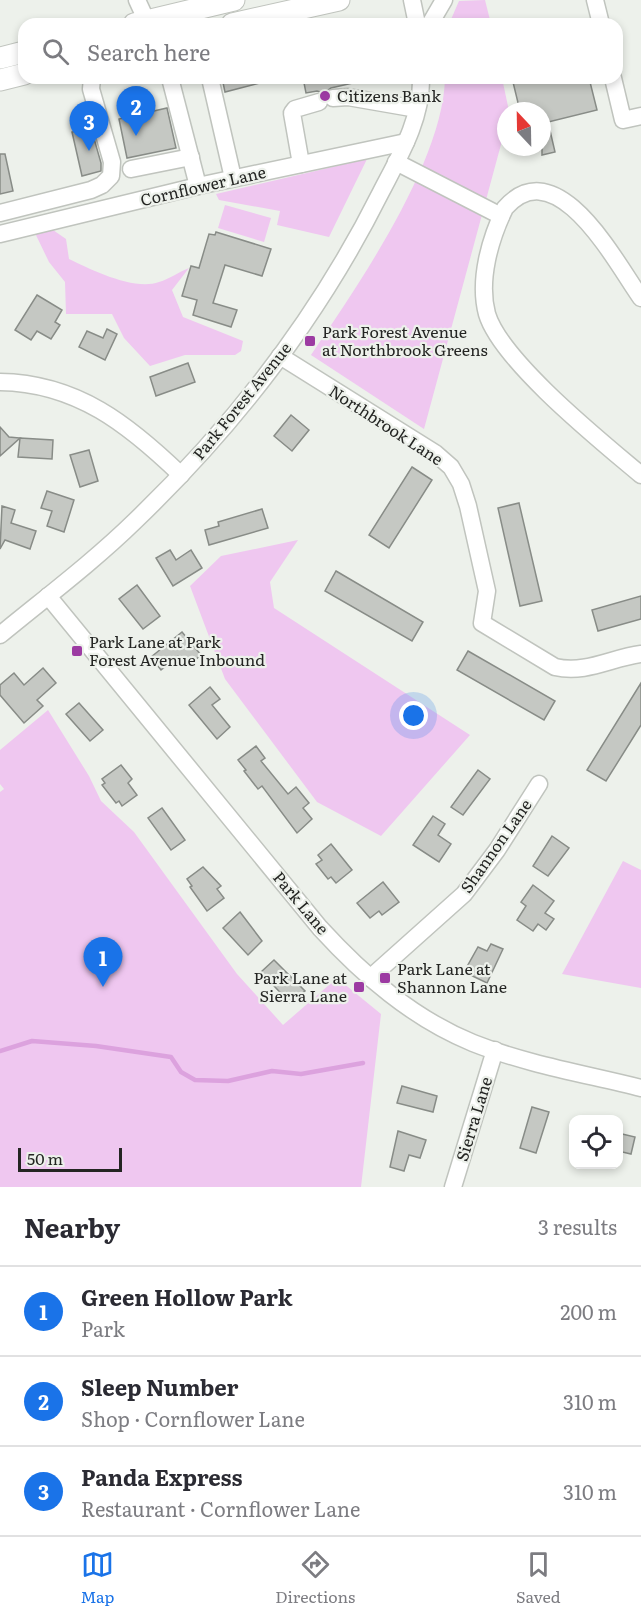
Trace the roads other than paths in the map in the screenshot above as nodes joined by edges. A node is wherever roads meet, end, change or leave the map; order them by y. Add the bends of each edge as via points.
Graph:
1 (136, 0) edge
2 (234, 0) edge
3 (339, 0) edge
4 (412, 0) edge
5 (444, 0) edge
6 (595, 0) edge
7 (141, 18) edge
8 (162, 18) edge
9 (259, 18) edge
10 (416, 18) edge
11 (434, 18) edge
12 (600, 18) edge
13 (18, 53) edge
14 (0, 58) edge
15 (18, 76) edge
16 (0, 80) edge
17 (171, 84) edge
18 (211, 84) edge
19 (420, 84) edge
20 (614, 84) edge
21 (90, 86) edge
22 (417, 109) junction
23 (641, 116) edge
24 (406, 141) junction
25 (191, 157) junction
26 (396, 162) junction
27 (301, 164) junction
28 (131, 170) dead end
29 (232, 178) junction
30 (198, 186) junction
31 (0, 213) edge
32 (501, 216) junction
33 (0, 234) edge
34 (641, 298) edge
35 (280, 356) junction
36 (0, 382) edge
37 (181, 475) junction
38 (641, 475) edge
39 (48, 596) junction
40 (0, 636) edge
41 (641, 654) edge
42 (539, 784) dead end
43 (370, 978) junction
44 (495, 1050) junction
45 (641, 1088) edge
46 (453, 1187) edge

1 - 7 street
2 - 8 main road
3 - 9 main road
4 - 10 street
5 - 11 street
6 - 12 street
13 - 14 main road
15 - 16 main road
17 - 25 street
18 - 29 street
19 - 22 street, Park Forest Avenue
20 - 23 street via 623,120
21 - 31 street via 112,162 111,176 91,190
22 - 24 street, Park Forest Avenue
22 - 27 street via 348,97 295,109 292,113
24 - 26 street, Park Forest Avenue
24 - 27 street, Cornflower Lane
25 - 28 street
25 - 30 street
26 - 32 street
26 - 35 street, Park Forest Avenue via 355,243
27 - 29 street, Cornflower Lane
29 - 30 street, Cornflower Lane
30 - 33 street, Cornflower Lane
32 - 34 street via 519,196 536,192 559,196 592,228
32 - 38 street via 483,280 491,325 529,373
35 - 37 street, Park Forest Avenue via 226,426
35 - 41 street, Northbrook Lane via 435,453 451,467 468,506 487,591 482,623 555,667 567,670
36 - 37 street via 76,397 105,411 141,436
37 - 39 street, Park Forest Avenue via 134,522
39 - 40 street, Park Forest Avenue
39 - 43 street, Park Lane via 320,928
42 - 43 street, Shannon Lane via 464,894
43 - 44 street, Park Lane via 441,1028
44 - 45 street, Park Lane
44 - 46 street, Sierra Lane

